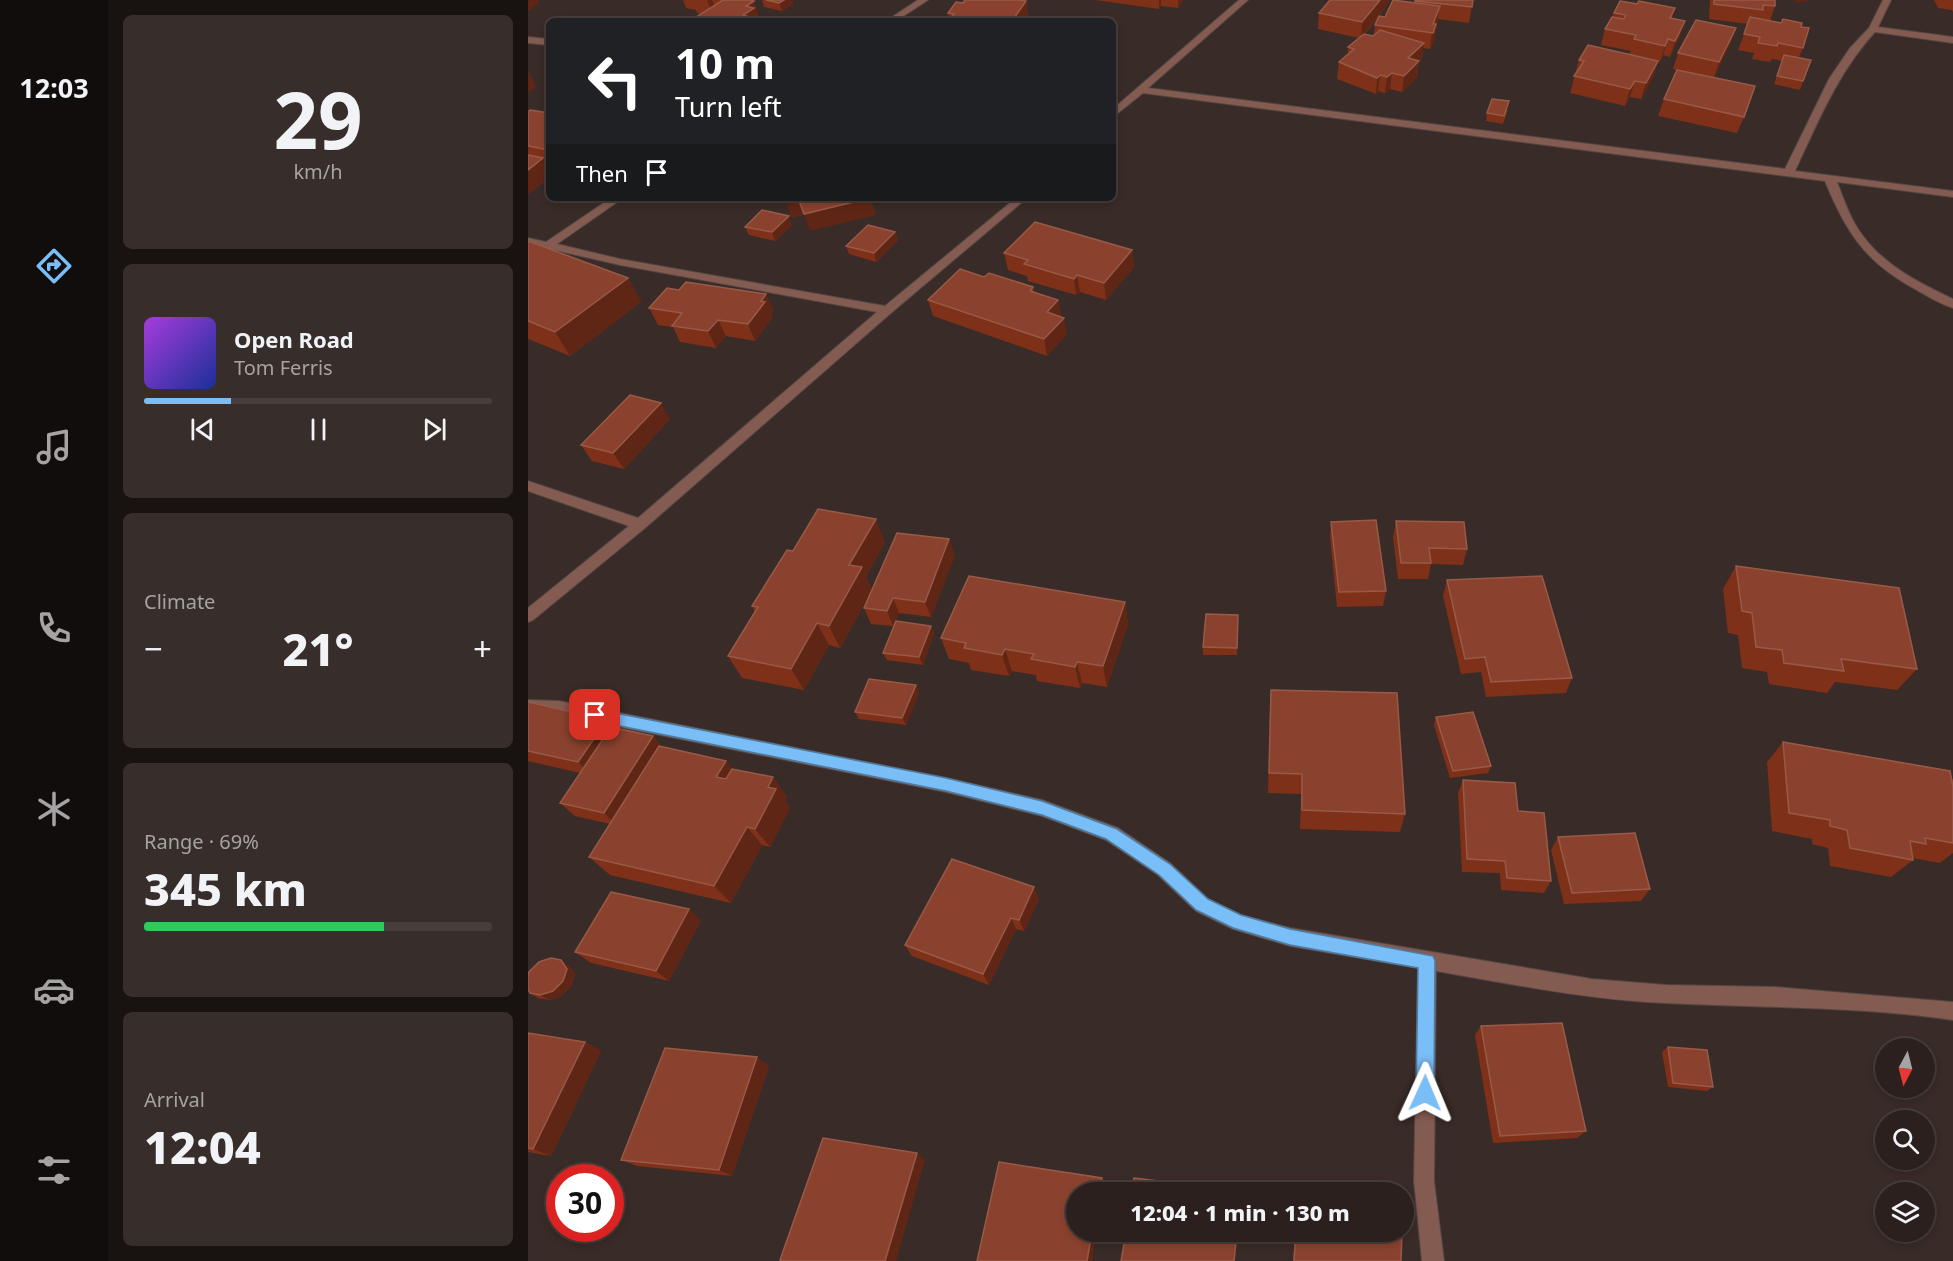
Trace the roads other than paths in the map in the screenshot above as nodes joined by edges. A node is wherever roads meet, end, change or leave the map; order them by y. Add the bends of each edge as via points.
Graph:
1 (924, 0) edge
2 (1244, 0) edge
3 (1887, 0) edge
4 (895, 18) edge
5 (1873, 29) junction
6 (528, 40) edge
7 (1953, 40) edge
8 (546, 42) edge
9 (1140, 90) junction
10 (1116, 111) edge
11 (1788, 174) junction
12 (1830, 179) junction
13 (1953, 194) edge
14 (614, 201) edge
15 (1018, 201) edge
16 (528, 241) edge
17 (547, 246) junction
18 (1953, 304) edge
19 (887, 310) junction
20 (528, 486) edge
21 (640, 524) junction
22 (528, 616) edge
23 (528, 707) edge
24 (1427, 961) junction
25 (1953, 1011) edge
26 (1433, 1261) edge

1 - 4 street
2 - 9 street
3 - 5 street
5 - 7 street
5 - 11 street via 1852,50 1834,79
6 - 8 street
9 - 10 street
9 - 11 street
11 - 12 street
12 - 13 street
12 - 18 street via 1859,239 1896,272
14 - 17 street
15 - 19 street
16 - 17 street
17 - 19 street
19 - 21 street
20 - 21 street
21 - 22 street
23 - 24 street via 560,708 946,784 1042,808 1112,834 1164,869 1202,905 1239,922 1290,937
24 - 25 street via 1592,988 1787,996
24 - 26 street via 1424,1181

